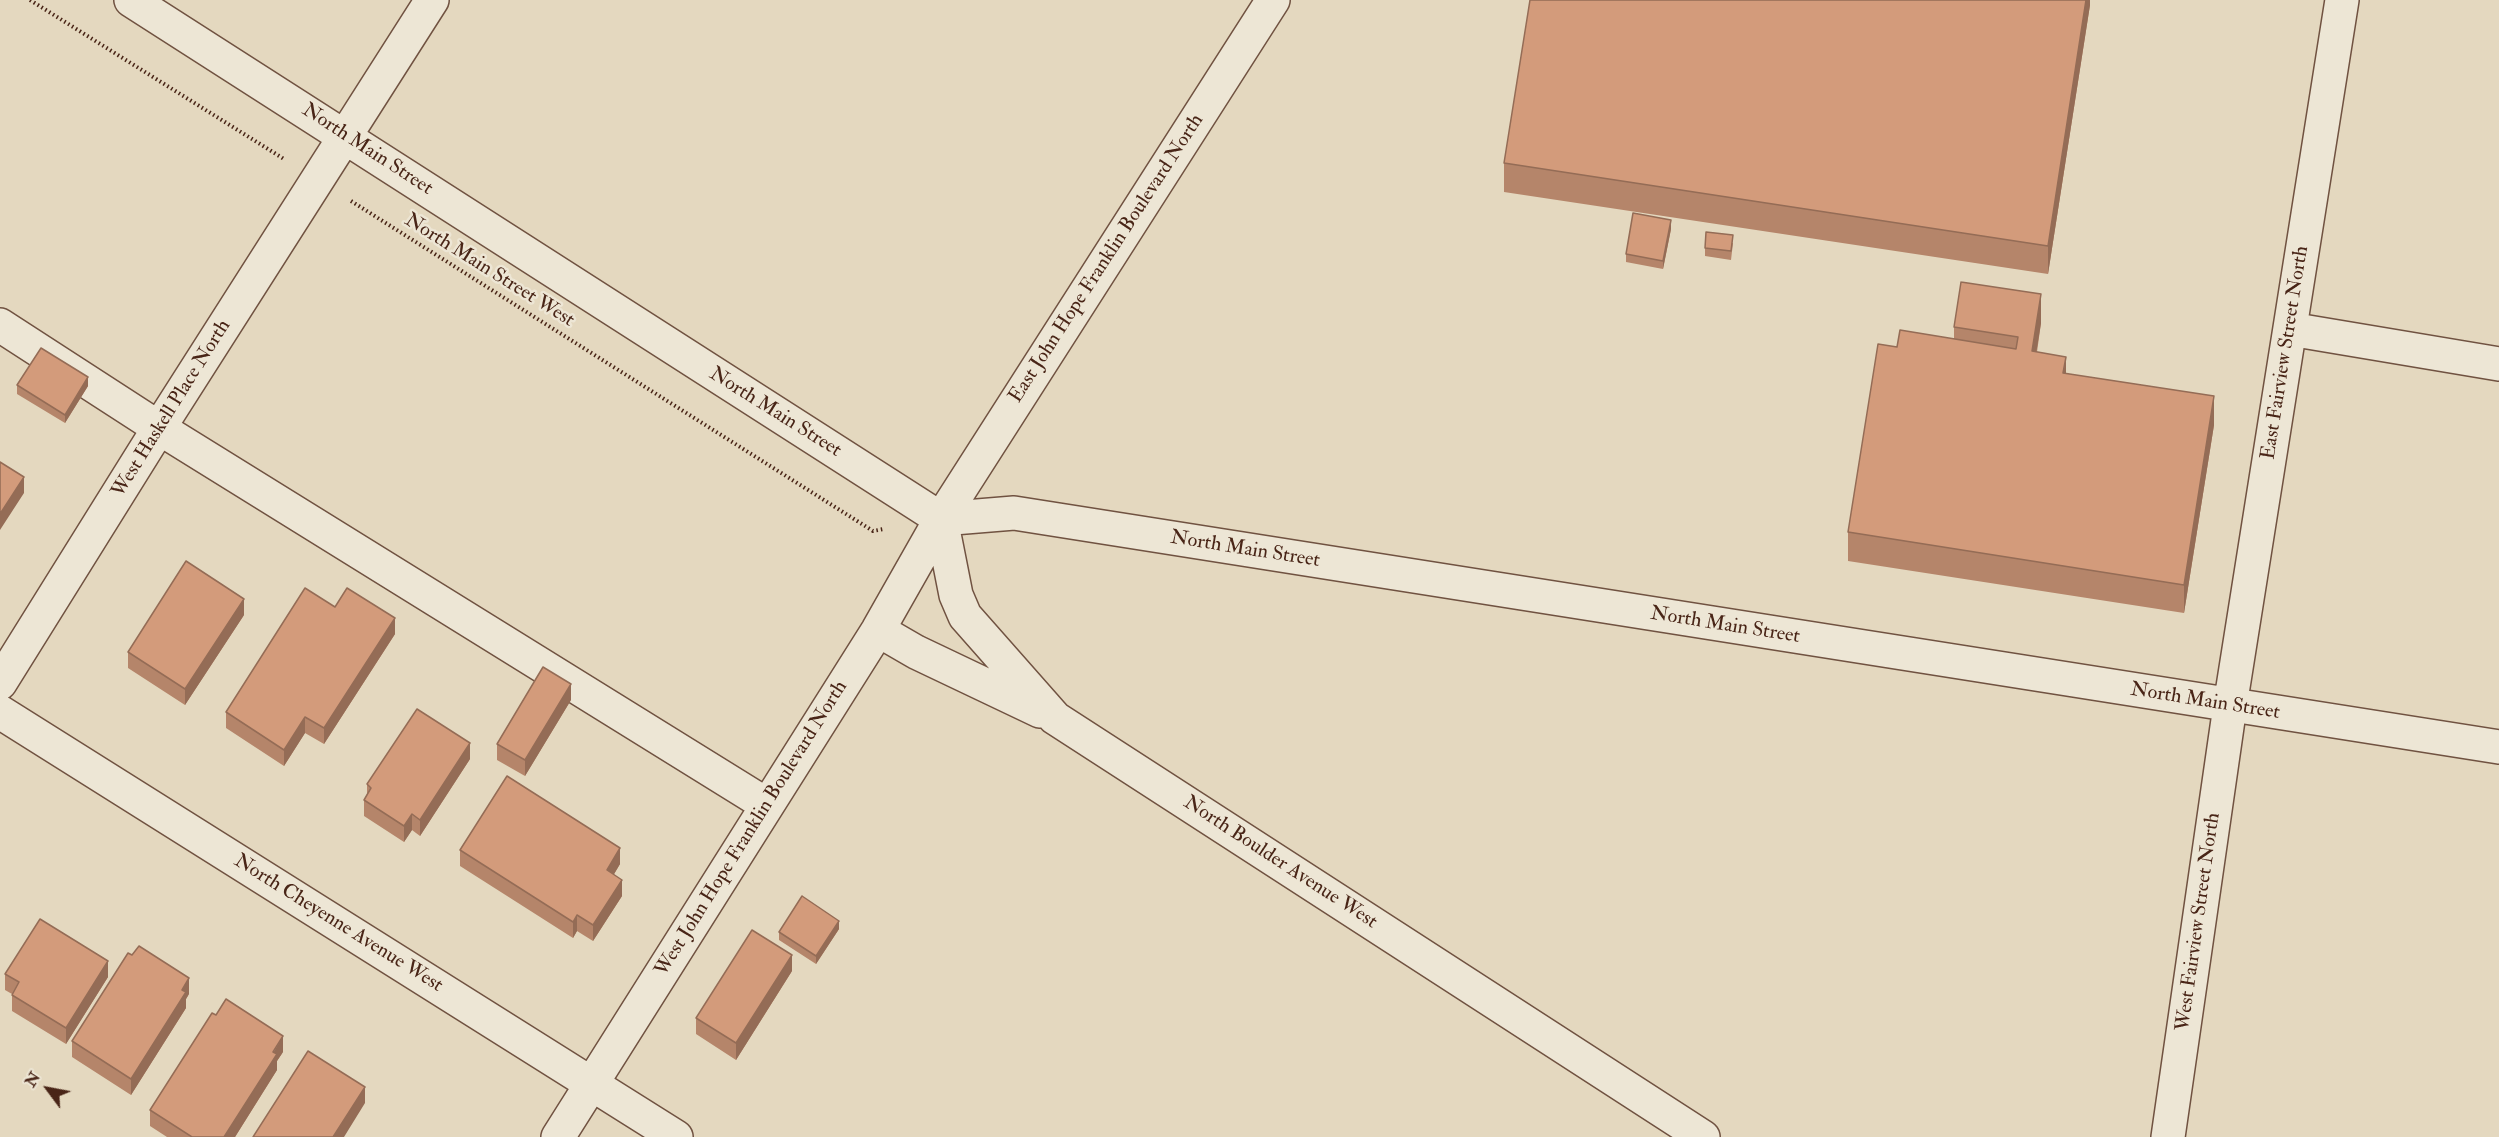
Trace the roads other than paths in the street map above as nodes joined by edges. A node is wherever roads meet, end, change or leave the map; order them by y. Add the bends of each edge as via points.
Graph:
1 (131, 0) edge
2 (432, 0) edge
3 (1273, 0) edge
4 (2342, 0) edge
5 (346, 136) junction
6 (0, 325) edge
7 (2290, 329) junction
8 (2499, 364) edge
9 (159, 428) junction
10 (941, 519) junction
11 (878, 630) junction
12 (0, 683) edge
13 (2230, 706) junction
14 (0, 712) edge
15 (1055, 718) junction
16 (2499, 747) edge
17 (767, 805) junction
18 (592, 1083) junction
19 (558, 1137) edge
20 (676, 1137) edge
21 (1703, 1137) edge
22 (2168, 1137) edge

1 - 5 street, North Main Street
2 - 5 street, West Haskell Place North
3 - 10 street, East John Hope Franklin Boulevard North
4 - 7 street, East Fairview Street North
5 - 9 street, West Haskell Place North
5 - 10 street, North Main Street
6 - 9 street
7 - 8 street
7 - 13 street, East Fairview Street North
9 - 12 street, West Haskell Place North
9 - 17 street
10 - 11 street, West John Hope Franklin Boulevard North
10 - 13 street, North Main Street via 1007,512
10 - 15 street, North Boulder Avenue West via 956,596 965,616
11 - 15 street
11 - 17 street, West John Hope Franklin Boulevard North
13 - 16 street, North Main Street
13 - 22 street, West Fairview Street North
14 - 18 street, North Cheyenne Avenue West
15 - 21 street, North Boulder Avenue West
17 - 18 street, West John Hope Franklin Boulevard North
18 - 19 street, West John Hope Franklin Boulevard North
18 - 20 street, North Cheyenne Avenue West

